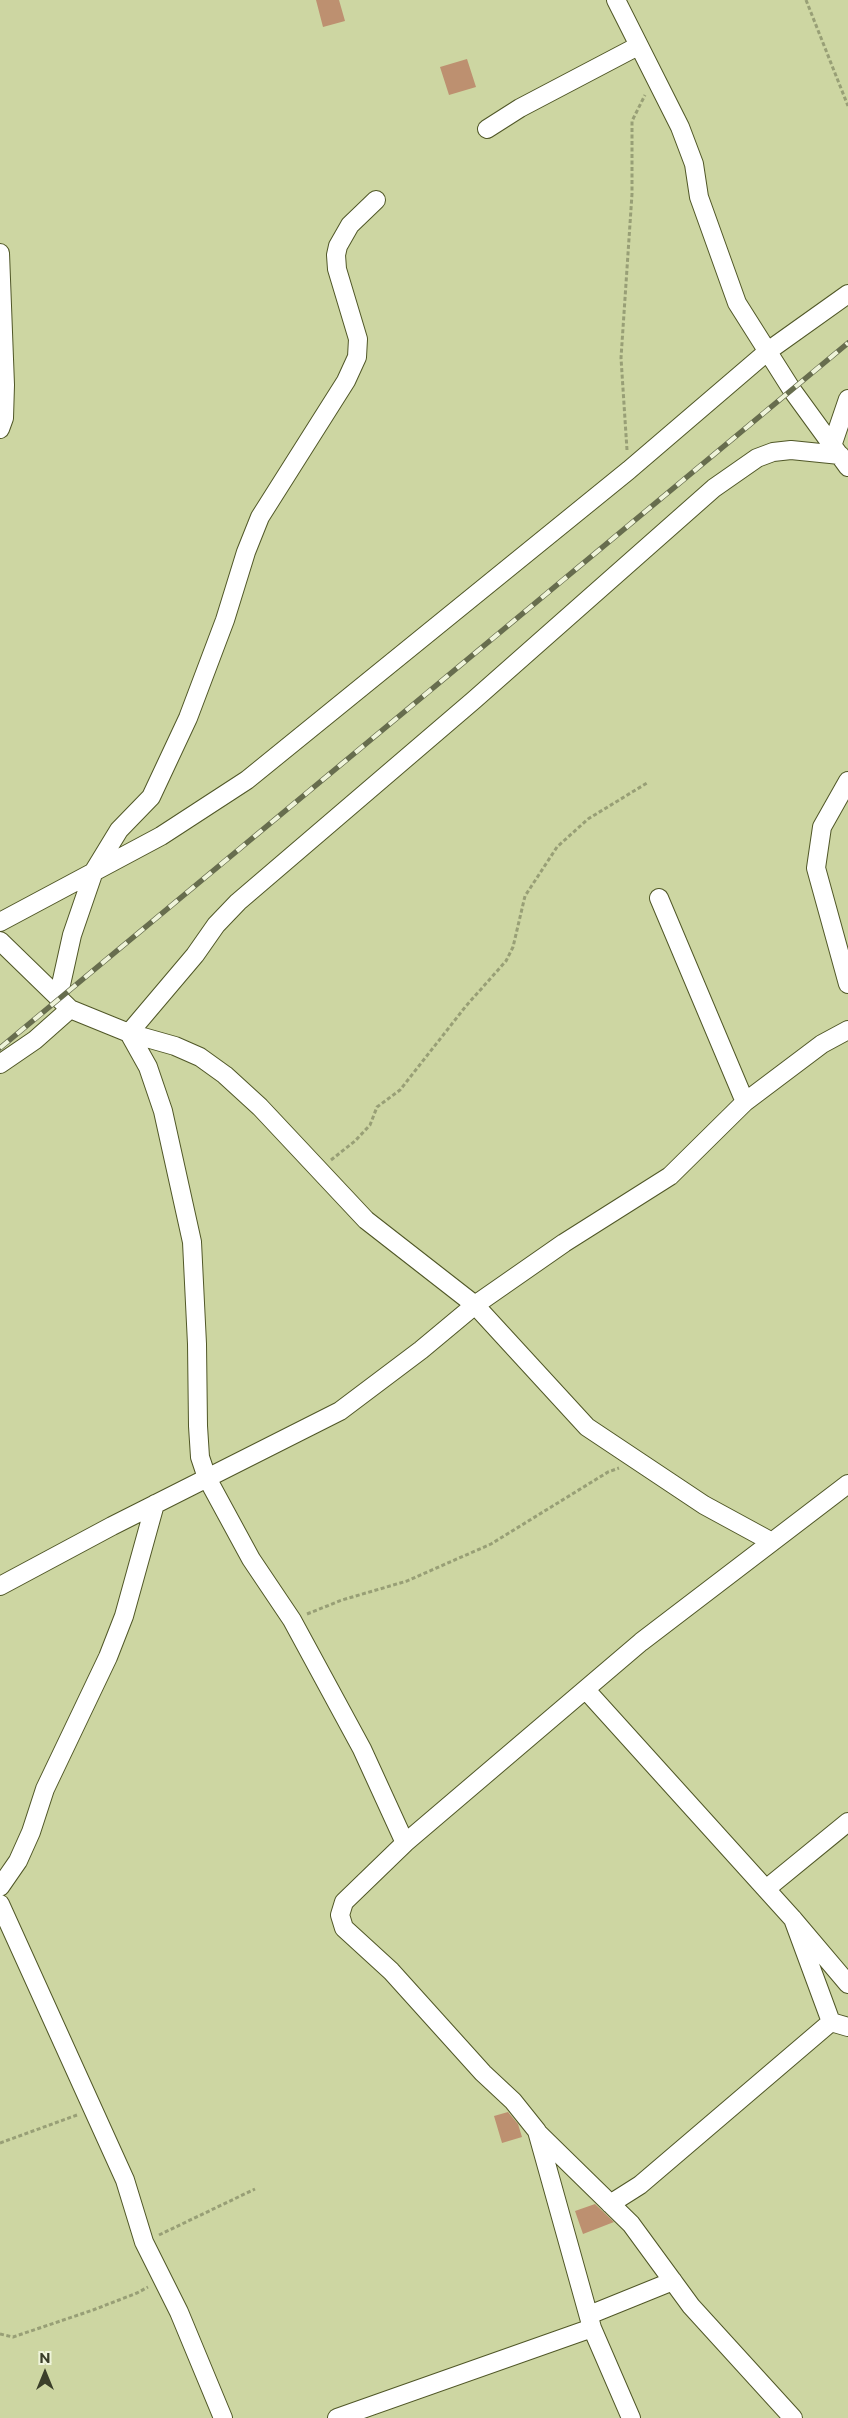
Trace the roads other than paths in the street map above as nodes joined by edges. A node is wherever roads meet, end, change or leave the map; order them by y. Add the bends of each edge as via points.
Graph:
1 (616, 0) edge
2 (638, 46) junction
3 (487, 129) dead end
4 (376, 200) dead end
5 (0, 253) edge
6 (848, 294) edge
7 (768, 351) junction
8 (848, 399) edge
9 (0, 429) edge
10 (840, 456) edge
11 (848, 781) edge
12 (94, 872) junction
13 (659, 898) dead end
14 (0, 922) edge
15 (0, 941) edge
16 (848, 984) edge
17 (64, 1004) junction
18 (848, 1030) edge
19 (129, 1034) junction
20 (0, 1064) edge
21 (745, 1102) junction
22 (475, 1305) junction
23 (207, 1478) junction
24 (848, 1484) edge
25 (155, 1504) junction
26 (772, 1542) junction
27 (0, 1586) edge
28 (586, 1690) junction
29 (848, 1822) edge
30 (405, 1844) junction
31 (0, 1887) edge
32 (766, 1889) junction
33 (0, 1904) edge
34 (793, 1919) junction
35 (848, 1984) edge
36 (831, 2022) junction
37 (848, 2027) edge
38 (537, 2131) junction
39 (610, 2204) junction
40 (673, 2281) junction
41 (590, 2322) junction
42 (223, 2418) edge
43 (337, 2418) edge
44 (631, 2418) edge
45 (793, 2418) edge

1 - 2 street
2 - 3 street via 520,108
2 - 7 street via 680,126 699,197 737,303
4 - 12 street via 350,225 336,255 337,269 358,338 357,357 346,381 260,517 226,620 188,718 151,797 119,830
5 - 9 street via 5,384 4,418
6 - 7 street
7 - 10 street
7 - 12 street via 629,470 247,780 161,836
8 - 10 street
10 - 19 street via 791,450 773,452 757,458 714,488 238,902
11 - 16 street via 822,827 816,868
12 - 14 street
12 - 17 street via 72,935
13 - 21 street
15 - 17 street
17 - 19 street
17 - 20 street via 34,1040
18 - 21 street via 822,1044
19 - 22 street via 175,1046 218,1071 260,1107 366,1220
19 - 23 street via 148,1067 163,1111 192,1242 198,1426 200,1457
21 - 22 street via 670,1176 564,1243
22 - 23 street via 340,1410
22 - 26 street via 587,1427 704,1505
23 - 25 street
23 - 30 street via 251,1559 292,1620 362,1750
24 - 26 street
25 - 27 street
25 - 31 street via 124,1616 108,1657 45,1788 24,1847
26 - 28 street via 641,1642
28 - 30 street
28 - 32 street
29 - 32 street
30 - 38 street via 344,1902 340,1915 344,1928 390,1971 483,2073 513,2101
32 - 34 street
33 - 42 street via 125,2180 144,2242 180,2312
34 - 35 street
34 - 36 street
36 - 37 street
36 - 39 street via 640,2185
38 - 39 street
38 - 41 street
39 - 40 street via 631,2224
40 - 41 street
40 - 45 street via 690,2306
41 - 43 street
41 - 44 street

